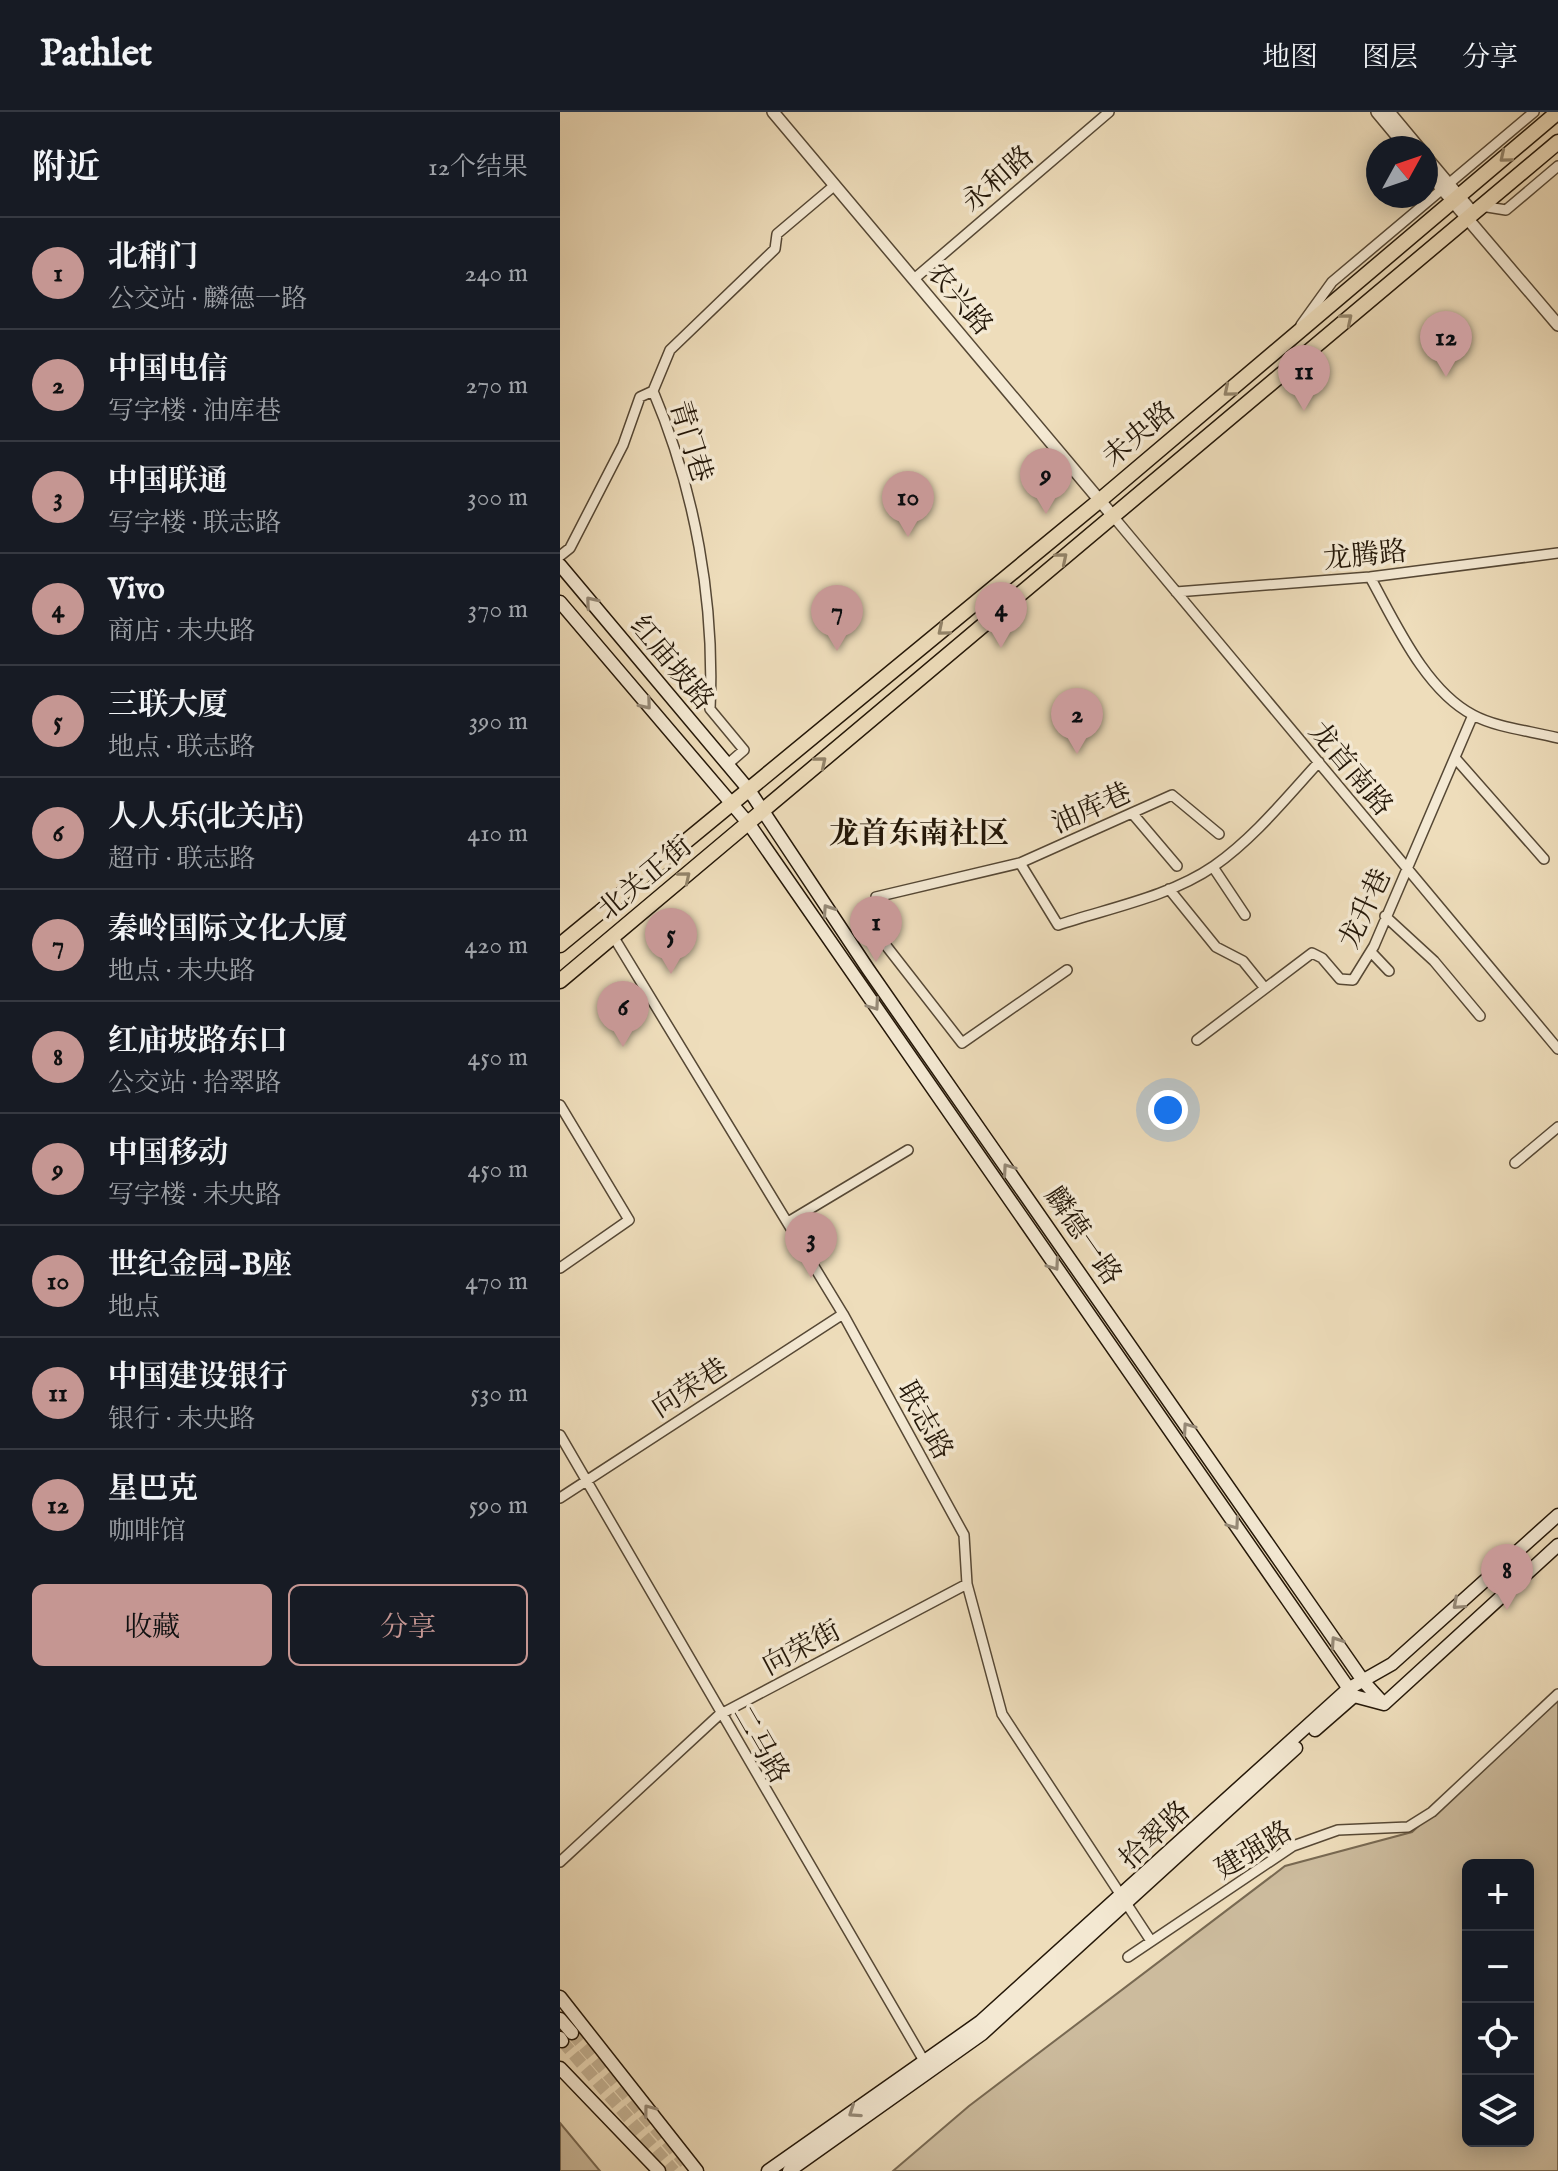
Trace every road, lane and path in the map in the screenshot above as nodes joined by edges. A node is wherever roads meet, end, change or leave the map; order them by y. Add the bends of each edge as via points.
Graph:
1 (773, 112) edge
2 (1109, 112) edge
3 (1377, 112) edge
4 (1389, 112) edge
5 (1534, 112) edge
6 (1558, 112) edge
7 (1397, 136) edge
8 (1409, 136) edge
9 (1558, 142) edge
10 (1558, 166) edge
11 (1438, 175) edge
12 (1438, 180) edge
13 (835, 185) junction
14 (1446, 187) junction
15 (1456, 199) junction
16 (1474, 213) junction
17 (914, 279) junction
18 (1558, 325) edge
19 (1288, 340) junction
20 (653, 391) junction
21 (1099, 501) junction
22 (1112, 515) junction
23 (1558, 553) edge
24 (560, 556) edge
25 (560, 565) edge
26 (1370, 577) junction
27 (1176, 592) junction
28 (562, 610) edge
29 (1473, 715) junction
30 (1558, 738) edge
31 (1456, 759) junction
32 (1319, 762) junction
33 (728, 764) junction
34 (749, 790) junction
35 (731, 805) junction
36 (762, 813) junction
37 (1132, 813) junction
38 (749, 824) junction
39 (1219, 834) dead end
40 (1544, 859) dead end
41 (1020, 863) junction
42 (1177, 866) dead end
43 (1213, 867) junction
44 (1407, 868) junction
45 (1169, 889) junction
46 (1245, 915) dead end
47 (1385, 916) junction
48 (613, 936) junction
49 (560, 945) edge
50 (1371, 952) junction
51 (1067, 970) dead end
52 (1389, 971) dead end
53 (560, 981) edge
54 (1264, 987) junction
55 (1480, 1016) dead end
56 (1197, 1040) dead end
57 (1558, 1049) edge
58 (560, 1105) edge
59 (1558, 1127) edge
60 (908, 1150) dead end
61 (1515, 1163) dead end
62 (788, 1222) junction
63 (560, 1268) edge
64 (843, 1314) junction
65 (560, 1435) edge
66 (586, 1480) junction
67 (560, 1498) edge
68 (1558, 1515) edge
69 (1558, 1545) edge
70 (967, 1584) junction
71 (1364, 1682) junction
72 (1351, 1692) junction
73 (1558, 1694) edge
74 (1384, 1704) junction
75 (719, 1715) junction
76 (560, 1862) edge
77 (1124, 1900) junction
78 (1151, 1941) junction
79 (1128, 1957) dead end
80 (560, 1997) edge
81 (560, 2019) edge
82 (565, 2037) tunnel mouth
83 (560, 2068) edge
84 (928, 2068) junction
85 (659, 2171) edge
86 (697, 2171) edge
87 (768, 2171) edge
88 (789, 2171) edge

1 - 13 street, 农兴路
2 - 17 street, 永和路
3 - 7 street
4 - 8 street
5 - 14 street
6 -> 15 main road, 未央路
9 - 16 main road, 未央路
10 - 16 street via 1506,210
11 - 14 street
12 - 14 street
13 - 17 street, 农兴路
13 - 20 street, 青门巷 via 777,234 775,249 670,350
14 - 15 street
14 - 19 street via 1332,282
15 - 16 street
15 - 19 main road, 未央路
16 - 18 street
22 -> 16 main road, 未央路
17 - 21 street, 农兴路
19 -> 21 main road, 未央路
20 - 24 street via 640,397 623,445 570,548
20 - 33 street, 青门巷 via 673,437 698,544 713,653 710,709 744,750
21 - 22 street, 农兴路
21 -> 34 main road, 未央路
22 - 27 street, 龙首南路
36 -> 22 main road, 未央路
23 - 26 street, 龙腾路
33 -> 25 main road, 红庙坡路
26 - 27 street, 龙腾路
26 - 29 street via 1419,665
27 - 32 street, 龙首南路
28 -> 35 main road, 红庙坡路
29 - 30 street
29 - 31 street, 龙升巷
31 - 40 street
31 - 44 street, 龙升巷
32 - 43 street via 1250,836
32 - 44 street, 龙首南路
33 - 34 main road, 红庙坡路
34 - 35 main road, 北关正街
34 - 36 main road, 麟德一路
35 - 38 main road, 麟德一路
35 - 49 main road, 北关正街
36 - 38 main road, 北关正街
71 -> 36 main road, 麟德一路
37 - 39 street, 油库巷 via 1174,796
37 - 41 street, 油库巷
37 - 42 street
48 -> 38 main road, 北关正街
38 -> 72 main road, 麟德一路
41 - 45 street via 1058,925
41 - 51 street, 油库巷 via 876,897 877,934 962,1043
43 - 45 street
43 - 46 street
44 - 47 street, 龙升巷
44 - 57 street, 龙首南路
45 - 54 street via 1216,947 1243,961
47 - 50 street, 龙升巷
47 - 55 street via 1434,961
48 - 53 main road, 北关正街
48 - 62 street, 联志路
50 - 52 street
50 - 54 street, 龙升巷 via 1353,980 1340,979 1312,953
54 - 56 street, 龙升巷
58 - 63 street via 629,1220
59 - 61 street
60 - 62 street
62 - 64 street, 联志路
64 - 66 street, 向荣巷
64 - 70 street, 联志路 via 964,1535
65 - 66 street, 二马路
66 - 67 street, 向荣巷
66 - 75 street, 二马路
68 -> 71 main road, 拾翠路 via 1392,1664
69 - 74 main road
70 - 75 street, 向荣街
70 - 77 street, 联志路 via 1002,1714
71 - 72 main road, 拾翠路
71 - 74 main road, 麟德一路
72 - 74 main road
72 - 77 main road, 拾翠路
73 - 78 street, 建强路 via 1432,1812 1408,1827 1338,1830 1293,1846
75 - 76 street, 向荣街
75 - 84 street, 二马路
77 - 78 street, 联志路
77 - 84 main road, 拾翠路
78 - 79 street, 建强路
86 -> 80 main road
81 - 82 main road
83 - 85 main road
84 -> 87 main road, 拾翠路
84 - 88 main road, 拾翠路

